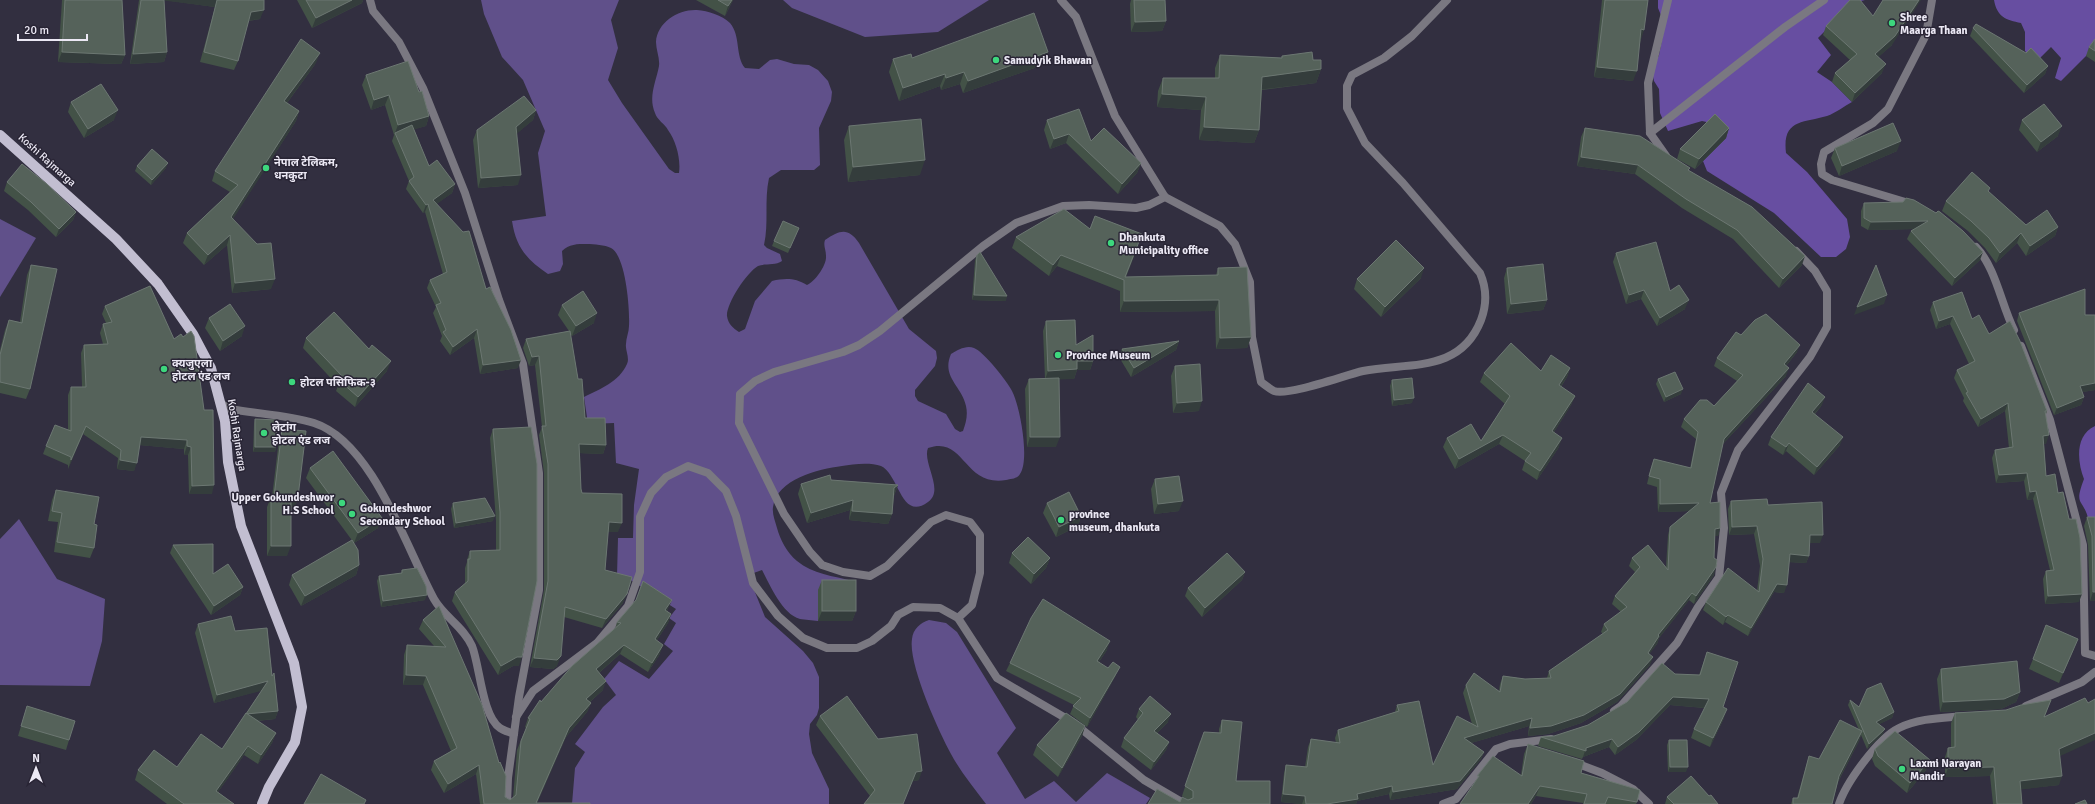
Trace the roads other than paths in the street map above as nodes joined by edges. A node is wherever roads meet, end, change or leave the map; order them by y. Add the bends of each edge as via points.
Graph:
1 (370, 0) edge
2 (1061, 0) edge
3 (1447, 0) edge
4 (1668, 0) edge
5 (1824, 0) edge
6 (1932, 0) edge
7 (1650, 133) junction
8 (0, 135) edge
9 (1676, 164) edge
10 (1164, 197) junction
11 (1921, 206) edge
12 (1968, 239) edge
13 (1789, 244) edge
14 (220, 403) junction
15 (958, 618) junction
16 (2095, 656) edge
17 (2095, 672) edge
18 (2017, 709) edge
19 (1608, 714) edge
20 (1973, 716) edge
21 (516, 717) junction
22 (514, 734) junction
23 (1556, 737) edge
24 (1510, 744) junction
25 (1538, 751) edge
26 (1566, 760) edge
27 (262, 804) edge
28 (507, 804) edge
29 (1185, 804) edge
30 (1443, 804) edge
31 (1649, 804) edge
32 (1839, 804) edge

1 - 21 street via 373,11 399,42 423,88 465,193 499,300 523,364 539,473 539,590
2 - 10 street via 1076,17 1115,116
3 - 10 street via 1412,36 1384,58 1352,75 1347,86 1347,108 1365,143 1480,273 1485,285 1486,300 1478,328 1466,344 1444,359 1420,366 1380,367 1295,389 1275,391 1261,382 1252,337 1250,282 1235,244 1220,226
4 - 7 street via 1648,84
5 - 7 street via 1785,27
6 - 11 street via 1926,35 1888,109 1873,123 1824,152 1821,164 1822,174 1832,180
7 - 9 street via 1670,161
8 - 14 main road, Koshi Rajmarga via 116,239 158,284 193,334 211,368
10 - 15 street via 1136,208 1063,206 1016,223 961,263 860,345 774,372 755,381 740,394 739,423 784,514 822,565 843,572 870,576 887,566 931,522 946,515 970,522 980,535 980,574 972,605
12 - 16 street via 1990,266 2005,311 2050,420 2083,545 2085,653
13 - 19 street via 1815,271 1827,291 1827,327 1810,357 1738,450 1721,493 1724,528 1719,577 1677,643 1621,706
14 - 22 street via 230,409 315,423 336,436 355,454 384,495 435,601 460,627 472,646 488,709 499,728
14 - 27 main road, Koshi Rajmarga via 225,421 228,462 241,526 294,663 302,707 295,742
15 - 21 street via 940,608 913,606 898,615 891,626 872,641 857,648 827,648 803,638 778,616 753,583 736,516 726,491 708,473 688,466 666,477 651,493 640,517 640,572 628,606 597,643 533,691
15 - 29 street via 996,678 1074,723 1144,780
17 - 18 street via 2082,682
20 - 32 street via 1937,718 1898,728 1864,760
21 - 22 street
22 - 28 street
23 - 24 street
24 - 25 street
24 - 30 street via 1496,750 1456,799
26 - 31 street via 1602,773 1633,789

